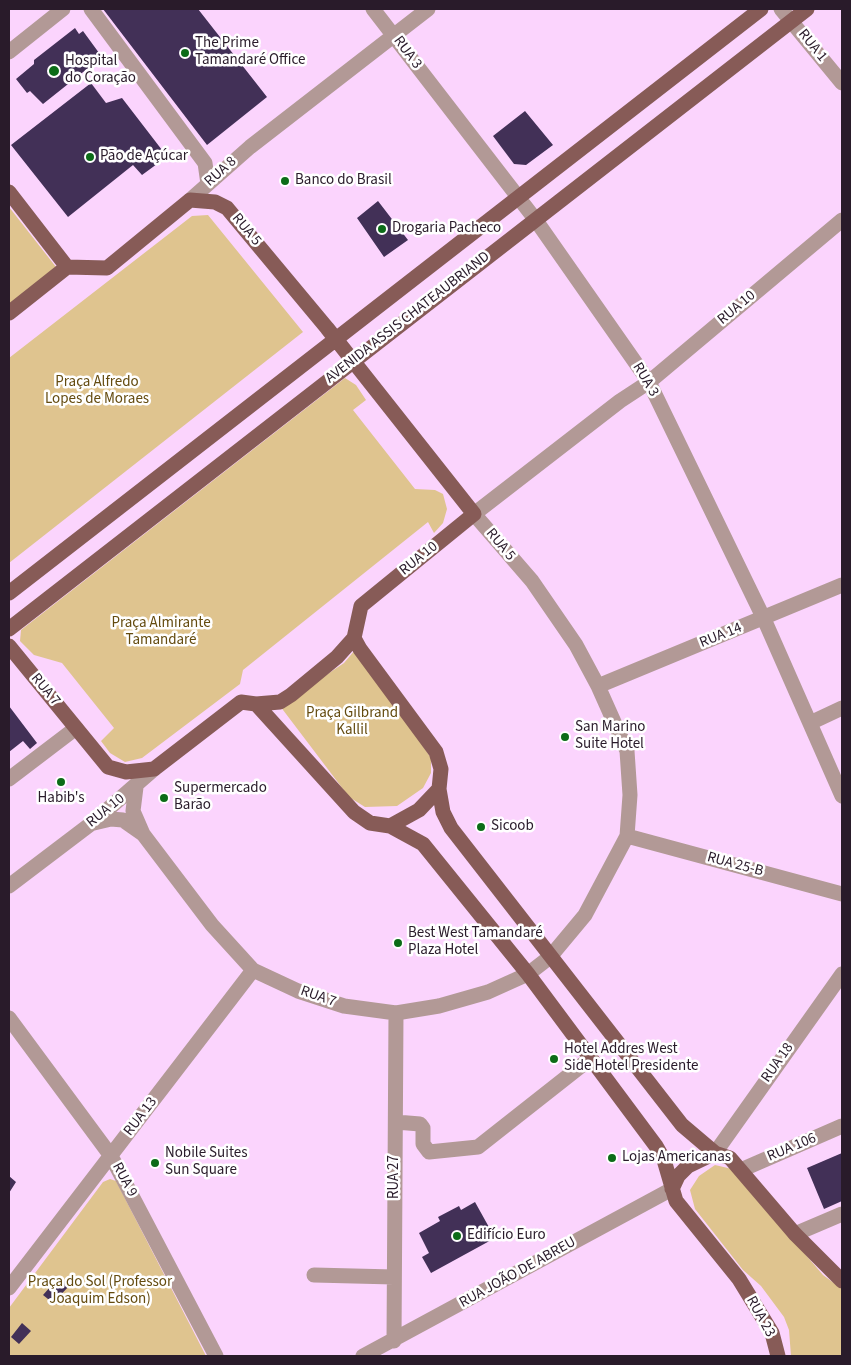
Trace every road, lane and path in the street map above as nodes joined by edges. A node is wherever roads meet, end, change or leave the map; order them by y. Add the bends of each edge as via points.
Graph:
1 (63, 9) edge
2 (91, 9) edge
3 (373, 9) edge
4 (428, 9) edge
5 (761, 9) edge
6 (780, 9) edge
7 (807, 9) edge
8 (792, 22) junction
9 (394, 35) junction
10 (9, 52) edge
11 (842, 83) edge
12 (208, 184) junction
13 (9, 192) edge
14 (518, 198) junction
15 (190, 200) junction
16 (535, 219) junction
17 (842, 220) edge
18 (67, 268) junction
19 (9, 313) edge
20 (336, 339) junction
21 (352, 361) junction
22 (649, 382) junction
23 (474, 514) junction
24 (842, 585) edge
25 (9, 593) edge
26 (764, 619) junction
27 (9, 629) edge
28 (354, 638) junction
29 (9, 646) edge
30 (598, 686) junction
31 (256, 704) junction
32 (842, 708) edge
33 (810, 723) junction
34 (76, 728) junction
35 (154, 770) junction
36 (9, 779) edge
37 (136, 787) junction
38 (439, 789) junction
39 (842, 796) edge
40 (92, 823) junction
41 (390, 826) junction
42 (143, 834) junction
43 (627, 836) junction
44 (9, 886) edge
45 (842, 894) edge
46 (550, 957) junction
47 (254, 970) junction
48 (528, 974) junction
49 (842, 974) edge
50 (396, 1013) junction
51 (9, 1018) edge
52 (590, 1058) junction
53 (396, 1122) junction
54 (842, 1126) edge
55 (715, 1153) junction
56 (112, 1156) junction
57 (741, 1170) junction
58 (672, 1189) junction
59 (842, 1214) edge
60 (795, 1234) junction
61 (314, 1275) dead end
62 (394, 1277) junction
63 (842, 1281) edge
64 (9, 1288) edge
65 (394, 1341) junction
66 (216, 1356) edge
67 (363, 1356) edge
68 (778, 1356) edge

1 - 10 street
2 - 12 street via 205,163
3 - 9 street, RUA 3
4 - 9 street, RUA 8
5 - 14 main road, AVENIDA ASSIS CHATEAUBRIAND
6 - 8 street, RUA 1
7 - 8 main road, AVENIDA ASSIS CHATEAUBRIAND
8 - 11 street, RUA 1
8 - 16 main road, AVENIDA ASSIS CHATEAUBRIAND
9 - 12 street, RUA 8 via 250,147
9 - 14 street, RUA 3
12 - 15 street, RUA 8
13 - 18 main road
14 - 16 street, RUA 3
14 - 20 main road, AVENIDA ASSIS CHATEAUBRIAND
15 - 18 main road, RUA 8 via 107,268
15 - 20 main road, RUA 5 via 215,202 228,208
16 - 21 main road, AVENIDA ASSIS CHATEAUBRIAND
16 - 22 street, RUA 3
17 - 22 street, RUA 10
18 - 19 main road
20 - 21 main road, RUA 5
20 - 25 main road, AVENIDA ASSIS CHATEAUBRIAND
21 - 23 main road, RUA 5
21 - 27 main road, AVENIDA ASSIS CHATEAUBRIAND
22 - 23 street, RUA 10
22 - 26 street, RUA 3
23 - 28 main road, RUA 10 via 361,606
23 - 30 street, RUA 5 via 532,581 576,645
24 - 26 street, RUA 14
26 - 30 street, RUA 14
26 - 33 street, RUA 3
28 - 31 main road, RUA 10 via 337,657 291,695 280,702
28 - 38 main road via 436,752 441,769
29 - 34 main road, RUA 7
30 - 43 street, RUA 5 via 627,751 630,795
31 - 35 main road, RUA 10 via 241,702
31 - 41 main road, RUA 23 via 354,812 370,823
32 - 33 street
33 - 39 street, RUA 3
34 - 35 main road, RUA 7 via 108,767 126,772
34 - 36 street
35 - 37 street, RUA 10
37 - 40 street, RUA 10
37 - 42 street, RUA 7 via 133,811
38 - 41 main road via 419,810
38 - 46 main road via 443,812 451,828
40 - 42 street, RUA 7 via 123,820
40 - 44 street, RUA 10
41 - 48 main road, RUA 23 via 423,844
42 - 47 street, RUA 7 via 212,925
43 - 45 street, RUA 25-B
43 - 46 street, RUA 5 via 585,915
46 - 48 street, RUA 7
46 - 55 main road via 682,1125
47 - 50 street, RUA 7 via 298,991 344,1006
47 - 56 street, RUA 13
48 - 50 street, RUA 7 via 488,992 439,1006
48 - 52 main road, RUA 23
49 - 55 street, RUA 18
50 - 53 street, RUA 27
51 - 56 street, RUA 9
52 - 53 street via 478,1146 429,1152 423,1144 420,1124
52 - 58 main road, RUA 23 via 656,1146 664,1160
53 - 62 street, RUA 27
54 - 57 street, RUA 106
55 - 57 main road via 730,1158
55 - 58 main road via 688,1166
56 - 64 street, RUA 13
56 - 66 street, RUA 9
57 - 60 main road
58 - 65 street, RUA JOÃO DE ABREU
58 - 68 main road, RUA 23 via 676,1201 739,1279 772,1333
59 - 60 street
60 - 63 main road
61 - 62 street
62 - 65 street, RUA 27
65 - 67 street, RUA JOÃO DE ABREU

